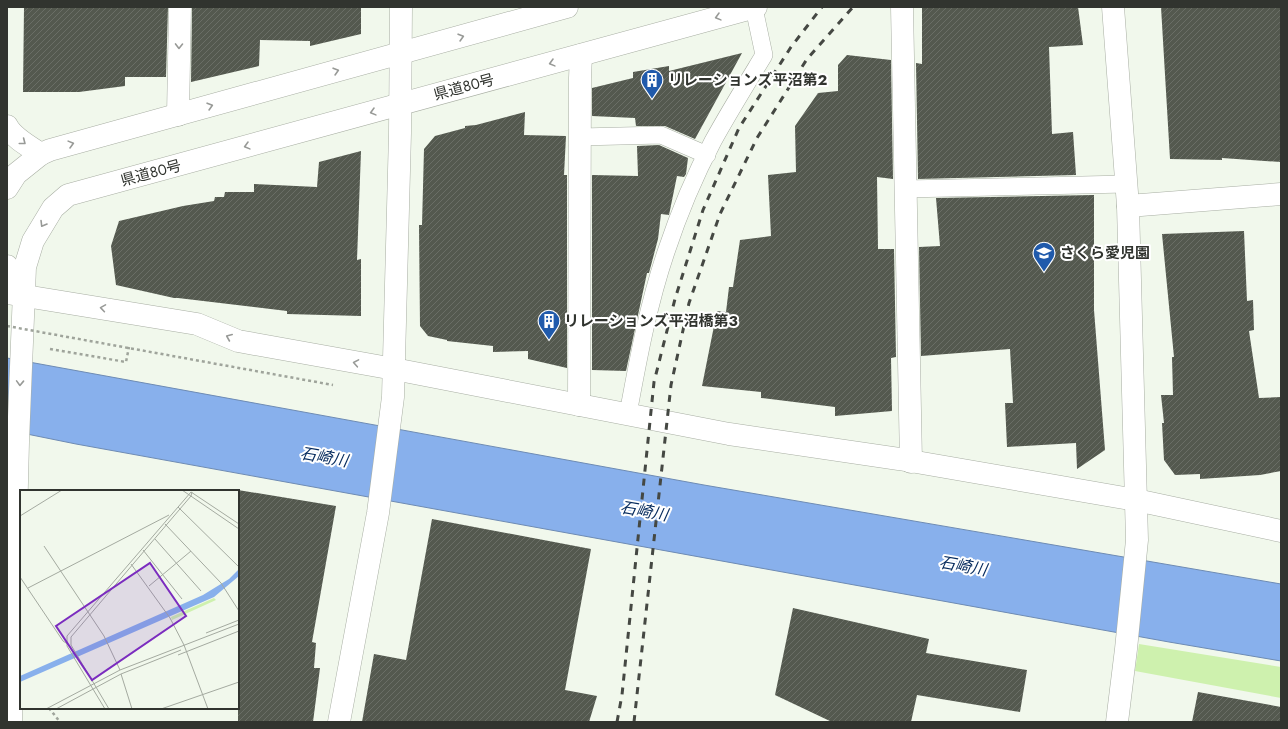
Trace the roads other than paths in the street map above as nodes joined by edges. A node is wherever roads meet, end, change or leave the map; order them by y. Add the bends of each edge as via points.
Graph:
1 (180, 7) edge
2 (401, 7) edge
3 (567, 7) edge
4 (755, 7) edge
5 (902, 7) edge
6 (1113, 7) edge
7 (401, 53) junction
8 (581, 55) junction
9 (400, 104) junction
10 (178, 115) junction
11 (7, 126) edge
12 (580, 137) junction
13 (41, 154) junction
14 (707, 154) junction
15 (1126, 184) junction
16 (7, 188) edge
17 (906, 189) junction
18 (1281, 194) edge
19 (1128, 206) junction
20 (7, 266) edge
21 (15, 294) edge
22 (394, 370) junction
23 (579, 405) junction
24 (628, 414) junction
25 (911, 462) junction
26 (1136, 500) junction
27 (1281, 531) edge
28 (11, 722) edge
29 (339, 722) edge
30 (1117, 722) edge

1 -> 10 street
2 - 7 street
7 -> 3 street
4 -> 8 street, 県道80号
4 - 14 lane via 764,55
5 - 17 street
6 - 15 street
7 - 9 street
10 -> 7 street
8 -> 9 street, 県道80号
8 - 12 street
9 -> 21 street, 県道80号 via 68,195 53,208 34,241
9 - 22 street
13 -> 10 street
11 -> 13 street via 22,142
12 - 14 lane via 661,136
12 - 23 street
13 - 16 street via 16,174
14 - 24 lane via 666,253 651,305
15 - 17 lane
15 - 19 street
17 - 25 street
18 - 19 street
19 - 26 street
20 - 21 street
22 -> 21 street via 238,342 197,324
21 -> 28 street, 県道80号 via 22,344
22 - 23 street
22 - 29 street via 392,412 378,513
23 - 24 street
24 - 25 street via 729,434
25 - 26 street
26 - 27 street
26 - 30 street via 1137,540

